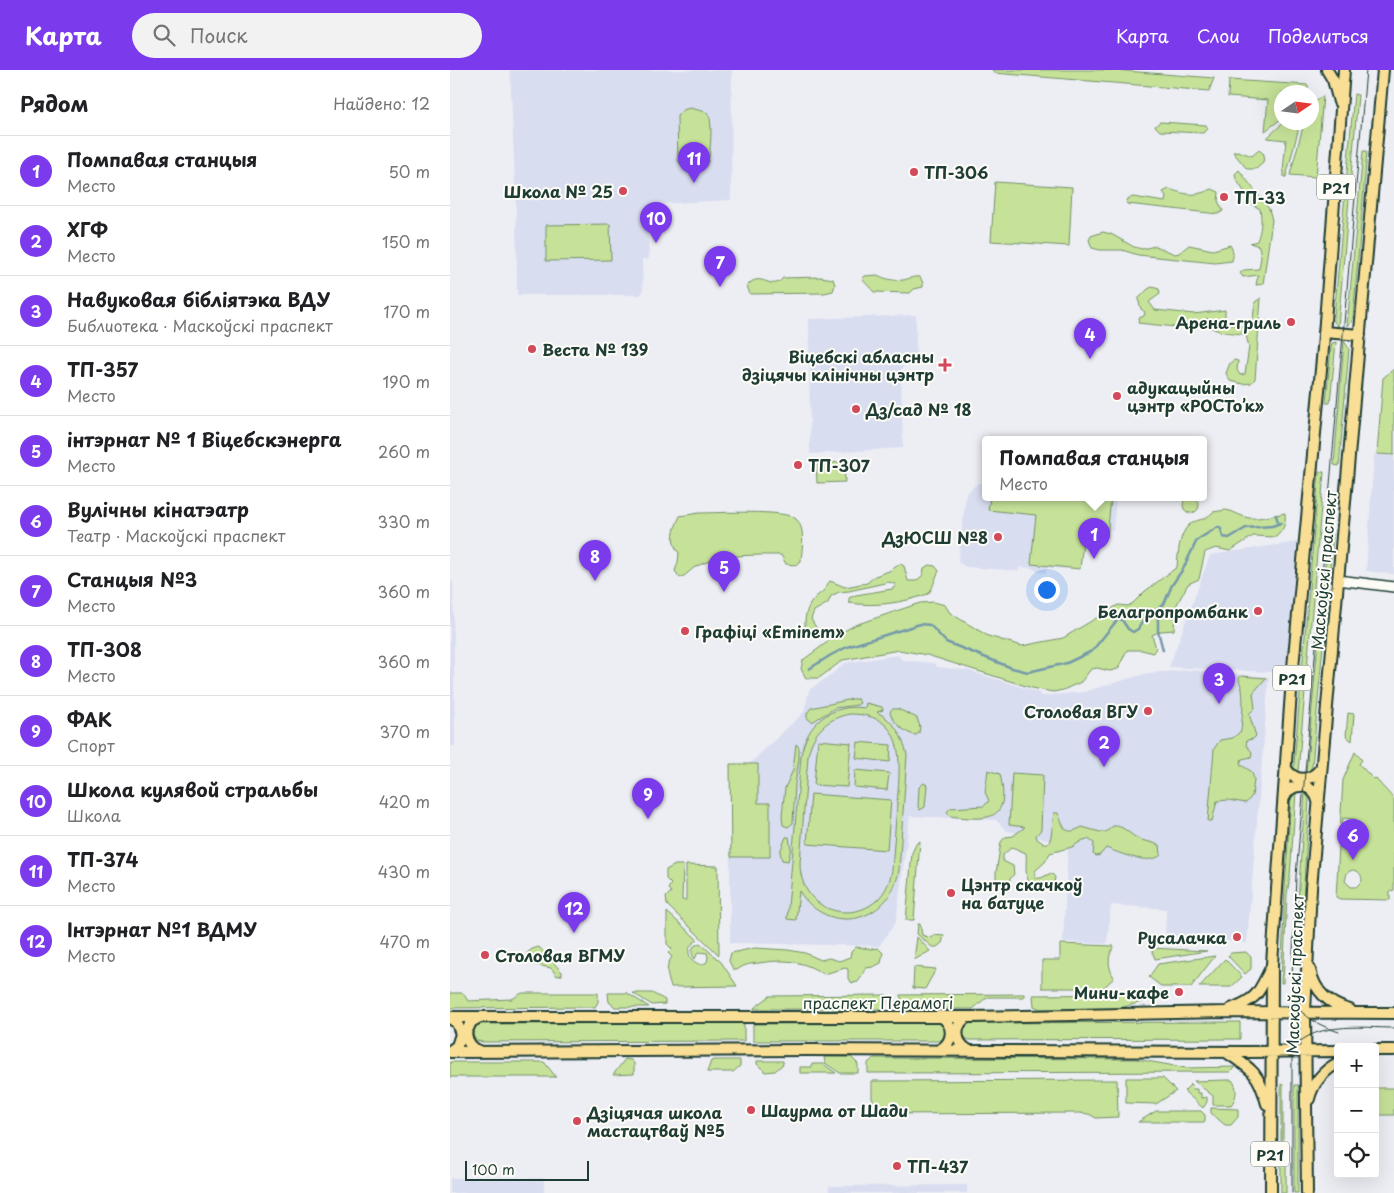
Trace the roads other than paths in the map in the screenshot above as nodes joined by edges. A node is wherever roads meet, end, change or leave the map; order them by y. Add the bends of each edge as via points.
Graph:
1 (1327, 70) edge
2 (1344, 70) edge
3 (1383, 70) edge
4 (1341, 113) junction
5 (1324, 332) junction
6 (1360, 336) junction
7 (1338, 580) junction
8 (1394, 586) edge
9 (1285, 767) junction
10 (1321, 768) junction
11 (1283, 803) junction
12 (1318, 804) junction
13 (1308, 959) junction
14 (1272, 964) junction
15 (1226, 1012) junction
16 (1272, 1012) junction
17 (1305, 1012) junction
18 (1359, 1013) junction
19 (1394, 1013) edge
20 (940, 1016) junction
21 (450, 1017) edge
22 (483, 1017) junction
23 (967, 1017) junction
24 (939, 1050) junction
25 (968, 1050) junction
26 (1334, 1050) edge
27 (1379, 1050) edge
28 (1394, 1050) edge
29 (1306, 1051) junction
30 (450, 1052) edge
31 (483, 1052) junction
32 (1226, 1052) junction
33 (1271, 1052) junction
34 (1334, 1065) edge
35 (1307, 1113) junction
36 (1270, 1115) junction
37 (1271, 1193) edge
38 (1307, 1193) edge

1 - 4 main road via 1333,80
2 - 4 main road, Маскоўскі праспект / Р21
3 - 6 main road, Маскоўскі праспект / Р21
4 - 5 main road, Маскоўскі праспект / Р21
5 - 6 main road
5 - 9 main road, Маскоўскі праспект / Р21
6 - 7 main road, Маскоўскі праспект / Р21
7 - 8 street
7 - 10 main road, Маскоўскі праспект / Р21
9 - 10 main road via 1294,777 1302,779 1310,778
9 - 11 main road, Маскоўскі праспект / Р21
10 - 12 main road, Маскоўскі праспект / Р21
11 - 12 main road via 1290,789 1301,786 1312,790
11 - 14 main road, Маскоўскі праспект / Р21
12 - 13 main road, Маскоўскі праспект / Р21
13 - 17 main road, Маскоўскі праспект / Р21
13 - 18 main road via 1312,980 1321,994 1332,1004
14 - 15 main road via 1258,994
14 - 16 main road, Маскоўскі праспект / Р21
15 - 16 main road, праспект Перамогі
15 - 23 main road, праспект Перамогі
16 - 17 main road, праспект Перамогі
16 - 33 main road, Маскоўскі праспект / Р21
17 - 18 main road, праспект Перамогі
17 - 29 main road, Маскоўскі праспект / Р21
18 - 19 main road, праспект Перамогі
20 - 22 main road, праспект Перамогі
20 - 23 main road, праспект Перамогі
20 - 24 main road via 947,1021 952,1032 949,1041
21 - 22 main road, праспект Перамогі
21 - 30 main road via 457,1023 461,1034 457,1046
22 - 31 main road via 471,1022 466,1033 469,1044
23 - 25 main road via 957,1032 961,1044
24 - 25 main road
24 - 31 main road
25 - 32 main road
26 - 29 main road
27 - 28 main road
29 - 33 main road
29 - 35 main road, Маскоўскі праспект / Р21
30 - 31 main road
32 - 33 main road
32 - 36 main road via 1257,1076
33 - 36 main road, Маскоўскі праспект / Р21
34 - 35 main road via 1325,1071 1310,1095
35 - 38 main road, Маскоўскі праспект / Р21
36 - 37 main road, Маскоўскі праспект / Р21

